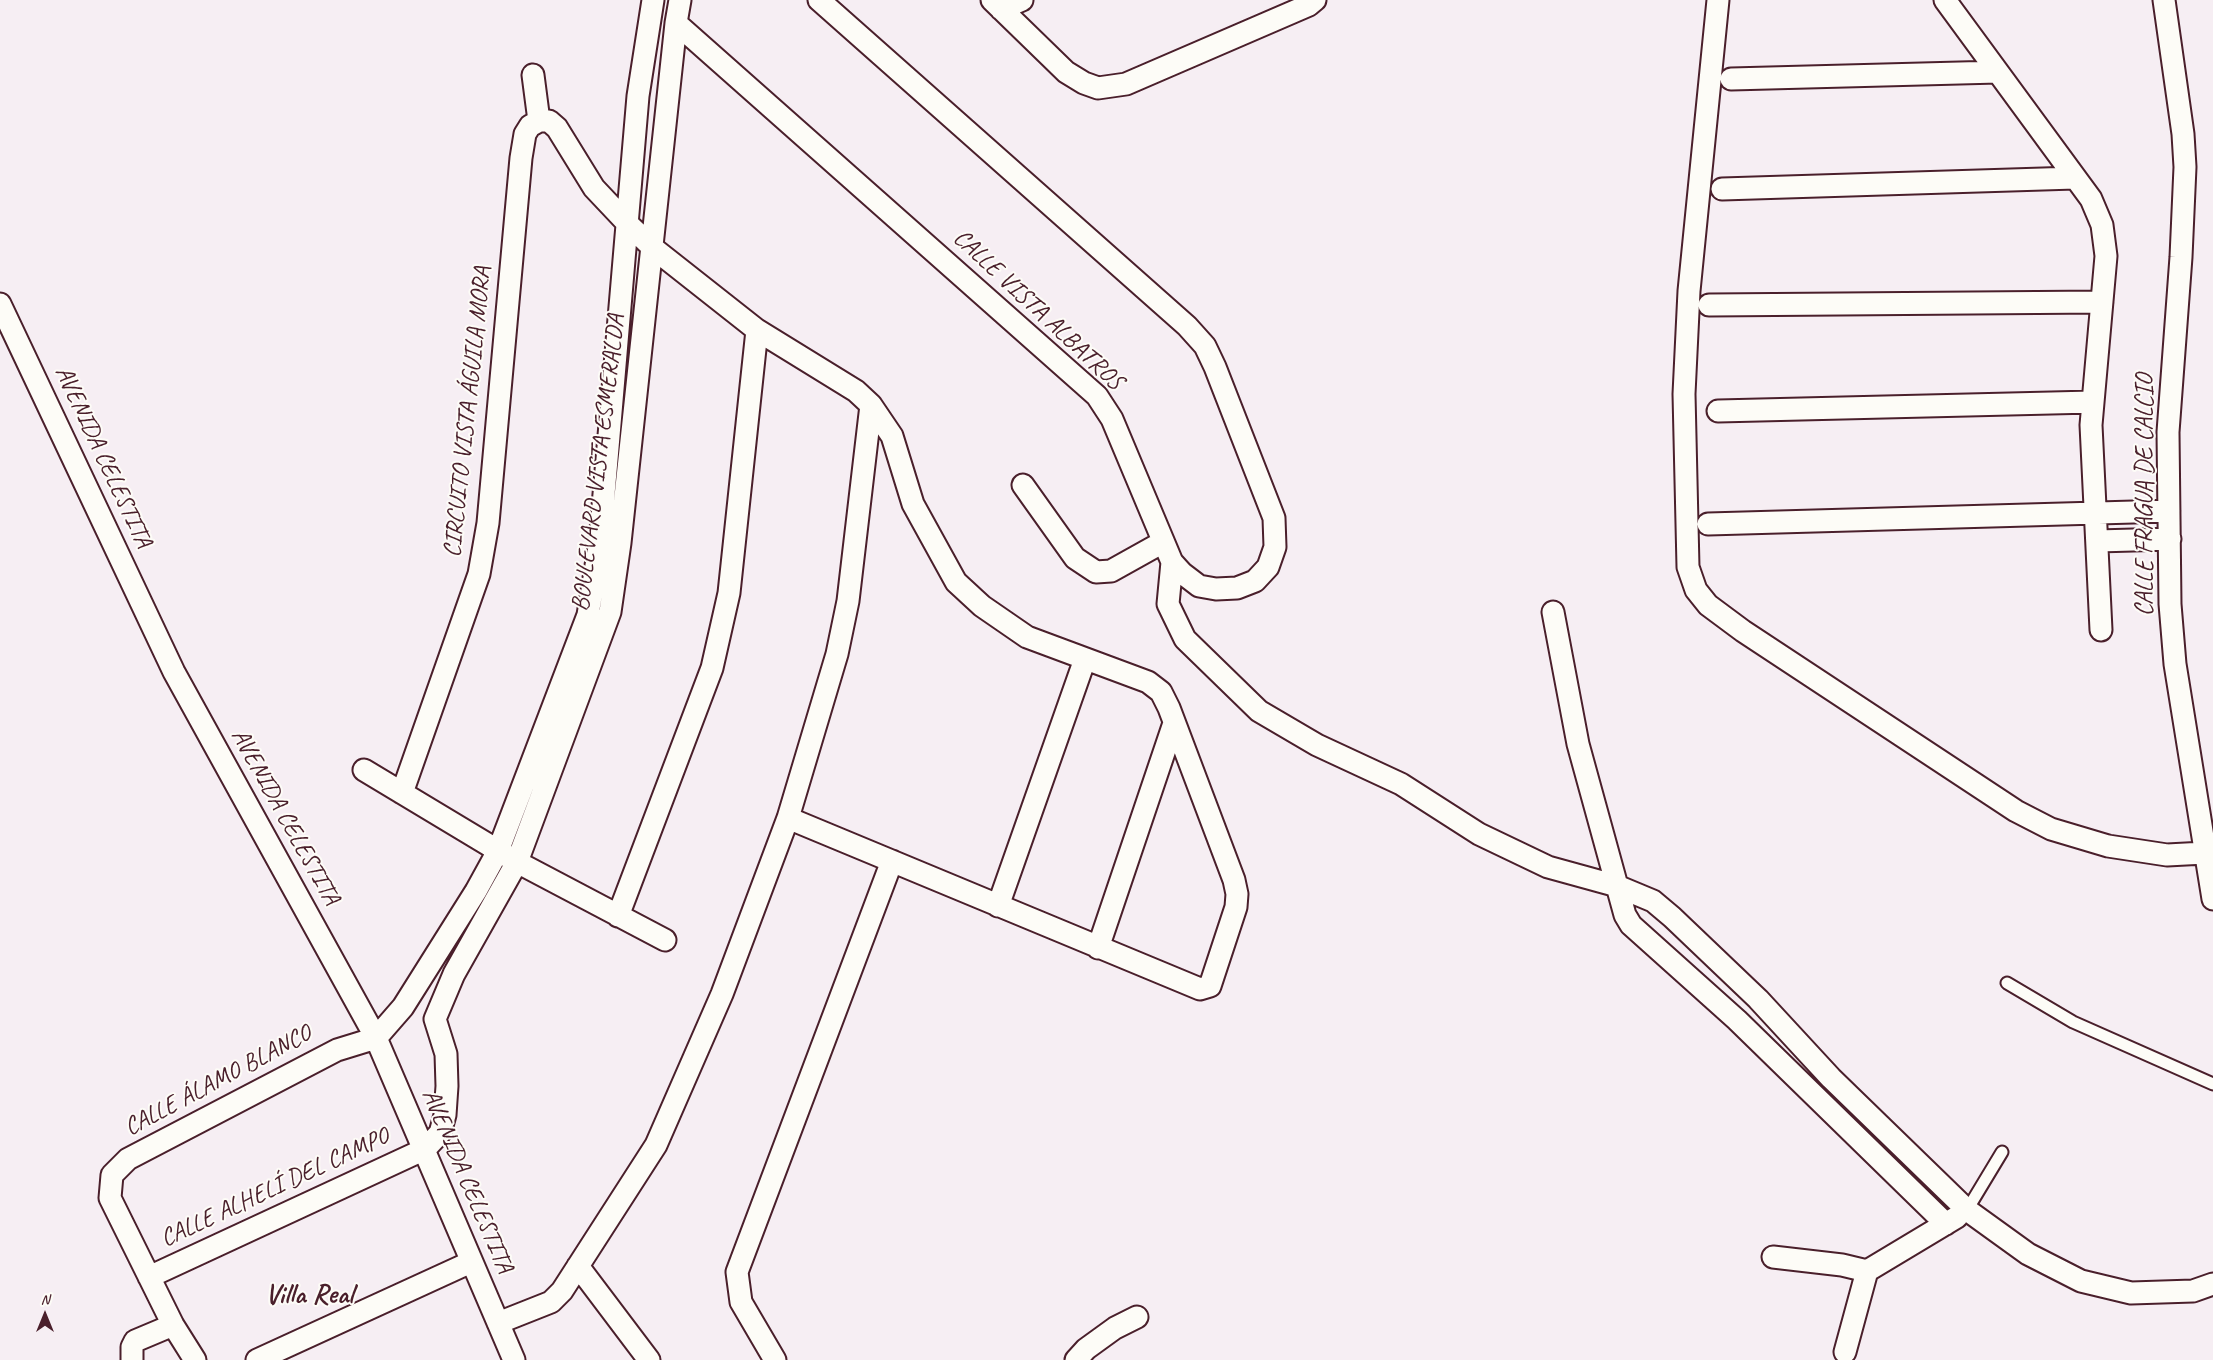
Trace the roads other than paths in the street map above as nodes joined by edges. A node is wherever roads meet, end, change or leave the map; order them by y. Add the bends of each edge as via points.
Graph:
1 (635, 0) edge
2 (680, 0) edge
3 (819, 0) edge
4 (1022, 0) edge
5 (1314, 0) edge
6 (1718, 0) edge
7 (1946, 0) edge
8 (2164, 0) edge
9 (997, 4) edge
10 (651, 8) edge
11 (676, 23) junction
12 (1998, 72) junction
13 (533, 75) dead end
14 (1731, 79) dead end
15 (539, 121) junction
16 (2075, 178) junction
17 (1722, 189) dead end
18 (628, 224) junction
19 (653, 248) junction
20 (2102, 302) junction
21 (0, 304) edge
22 (1709, 305) dead end
23 (757, 330) junction
24 (2093, 402) junction
25 (871, 405) junction
26 (1718, 411) dead end
27 (1023, 485) dead end
28 (2169, 511) junction
29 (2095, 514) junction
30 (1708, 524) dead end
31 (2170, 540) junction
32 (2097, 541) junction
33 (1163, 542) junction
34 (1172, 562) junction
35 (1553, 612) dead end
36 (2101, 630) dead end
37 (1085, 658) junction
38 (1174, 723) junction
39 (364, 770) dead end
40 (402, 793) junction
41 (788, 818) junction
42 (498, 851) junction
43 (2205, 853) junction
44 (892, 860) junction
45 (517, 862) junction
46 (1617, 886) junction
47 (2213, 899) edge
48 (998, 906) junction
49 (618, 916) junction
50 (665, 940) dead end
51 (1098, 948) junction
52 (2007, 983) dead end
53 (403, 1007) junction
54 (435, 1019) junction
55 (376, 1038) junction
56 (2213, 1084) edge
57 (425, 1149) junction
58 (2002, 1152) dead end
59 (1967, 1210) junction
60 (1946, 1224) junction
61 (1773, 1257) dead end
62 (471, 1262) junction
63 (578, 1266) junction
64 (1867, 1271) junction
65 (149, 1277) junction
66 (2213, 1284) edge
67 (1137, 1317) dead end
68 (498, 1323) junction
69 (173, 1324) junction
70 (1845, 1352) dead end
71 (286, 1354) edge
72 (131, 1359) edge
73 (195, 1360) edge
74 (257, 1360) edge
75 (514, 1360) edge
76 (649, 1360) edge
77 (775, 1360) edge
78 (1076, 1360) edge

1 - 10 street
2 - 11 street, BOULEVARD VISTA ESMERALDA
3 - 34 street, CALLE VISTA ALBATROS via 1206,346 1274,518 1275,547 1268,567 1255,581 1237,588 1199,586
4 - 9 street
5 - 9 street via 1309,5 1126,84 1098,88 1066,72
6 - 43 street via 1689,291 1684,394 1688,567 1696,590 1708,605 1743,631 2016,811 2051,829 2108,846 2167,855
7 - 12 street
8 - 28 street, CALLE FRAGUA DE CALCIO via 2185,167 2168,432
10 - 18 street, BOULEVARD VISTA ESMERALDA via 638,96
11 - 19 street, BOULEVARD VISTA ESMERALDA
11 - 33 street, CALLE VISTA ALBATROS via 1097,396 1112,419
12 - 14 street
12 - 16 street
13 - 15 street
15 - 18 street via 549,121 557,128 594,188
15 - 40 street, CIRCUITO VISTA ÁGUILA MORA via 525,134 521,158 488,523 479,574
16 - 17 street
16 - 20 street via 2091,199 2102,225 2106,256
18 - 19 street
18 - 42 street, BOULEVARD VISTA ESMERALDA via 600,541 588,615
19 - 23 street
19 - 45 street, BOULEVARD VISTA ESMERALDA via 610,612
20 - 22 street
20 - 24 street
21 - 55 street, AVENIDA CELESTITA via 174,672
23 - 25 street via 856,391
23 - 49 street via 730,593 714,659
24 - 26 street
24 - 29 street
25 - 37 street via 892,436 913,504 956,582 982,606 1027,637
25 - 41 street via 846,610 837,654
27 - 33 street via 1075,558 1096,572 1111,571
28 - 29 street
28 - 31 street, CALLE FRAGUA DE CALCIO
29 - 30 street
29 - 32 street
31 - 32 street
31 - 43 street, CALLE FRAGUA DE CALCIO via 2170,604 2175,664
32 - 36 street
33 - 34 street, CALLE VISTA ALBATROS
34 - 46 street via 1168,604 1185,639 1259,711 1318,745 1401,784 1479,834 1548,868
35 - 46 street via 1578,744
37 - 38 street via 1148,682 1161,692
37 - 48 street
38 - 51 street
38 - 51 street via 1237,894 1236,907 1210,986 1200,989
39 - 40 street
40 - 42 street
41 - 44 street
41 - 63 street via 722,994 656,1145
42 - 45 street
42 - 53 street, BOULEVARD VISTA ESMERALDA
43 - 47 street, CALLE FRAGUA DE CALCIO
44 - 48 street
44 - 77 street via 737,1272 741,1302
45 - 49 street
45 - 54 street, BOULEVARD VISTA ESMERALDA via 454,974
46 - 59 street via 1653,901 1672,917
46 - 60 street via 1631,925 1737,1020
48 - 51 street
49 - 50 street
52 - 56 lane via 2073,1022
53 - 54 street
53 - 55 street, BOULEVARD VISTA ESMERALDA
54 - 57 street via 446,1054 445,1105 440,1133
55 - 57 street, AVENIDA CELESTITA
55 - 65 street, CALLE ÁLAMO BLANCO via 337,1050 128,1159 112,1175 110,1198
57 - 62 street, AVENIDA CELESTITA
57 - 65 street, CALLE ALHELÍ DEL CAMPO
58 - 59 lane
59 - 60 street
59 - 66 street via 2028,1254 2080,1281 2131,1292 2193,1291
60 - 64 street
61 - 64 street
62 - 68 street, AVENIDA CELESTITA
62 - 71 street
63 - 68 street via 551,1302
63 - 76 street
64 - 70 street
65 - 69 street
67 - 78 street via 1115,1328
68 - 75 street, AVENIDA CELESTITA
69 - 72 street via 135,1341
69 - 73 street
71 - 74 street

